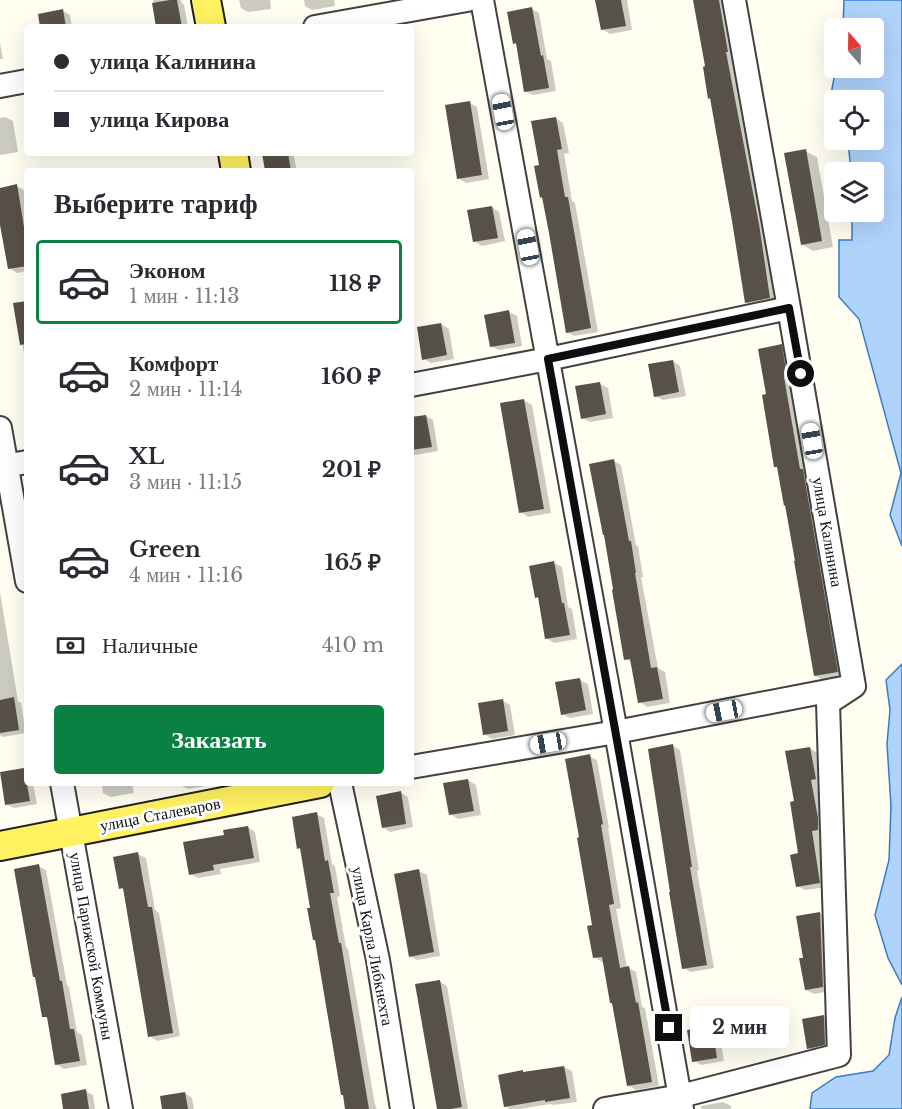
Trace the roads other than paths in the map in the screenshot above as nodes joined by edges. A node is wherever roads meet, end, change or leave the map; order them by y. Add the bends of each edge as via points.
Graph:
1 (206, 0) edge
2 (467, 0) edge
3 (482, 0) edge
4 (734, 0) edge
5 (210, 24) edge
6 (332, 24) edge
7 (24, 82) edge
8 (0, 87) edge
9 (789, 308) junction
10 (548, 359) junction
11 (414, 384) edge
12 (0, 428) edge
13 (11, 465) edge
14 (24, 558) edge
15 (854, 686) junction
16 (616, 732) junction
17 (414, 766) edge
18 (63, 786) edge
19 (305, 786) edge
20 (341, 786) edge
21 (71, 832) junction
22 (0, 846) edge
23 (682, 1102) edge
24 (121, 1109) edge
25 (402, 1109) edge
26 (605, 1109) edge

1 - 5 main road
2 - 6 street
3 - 10 street
4 - 9 street, улица Калинина
7 - 8 street
9 - 10 street
9 - 15 street, улица Калинина
10 - 11 street
10 - 16 street
12 - 13 street
13 - 14 street
15 - 16 street
15 - 23 street via 828,703 839,1055
16 - 17 street
16 - 23 street
18 - 21 street, улица Парижской Коммуны
19 - 21 main road, улица Сталеваров
20 - 25 street, улица Карла Либкнехта via 378,960
21 - 22 main road, улица Сталеваров
21 - 24 street, улица Парижской Коммуны
23 - 26 street

